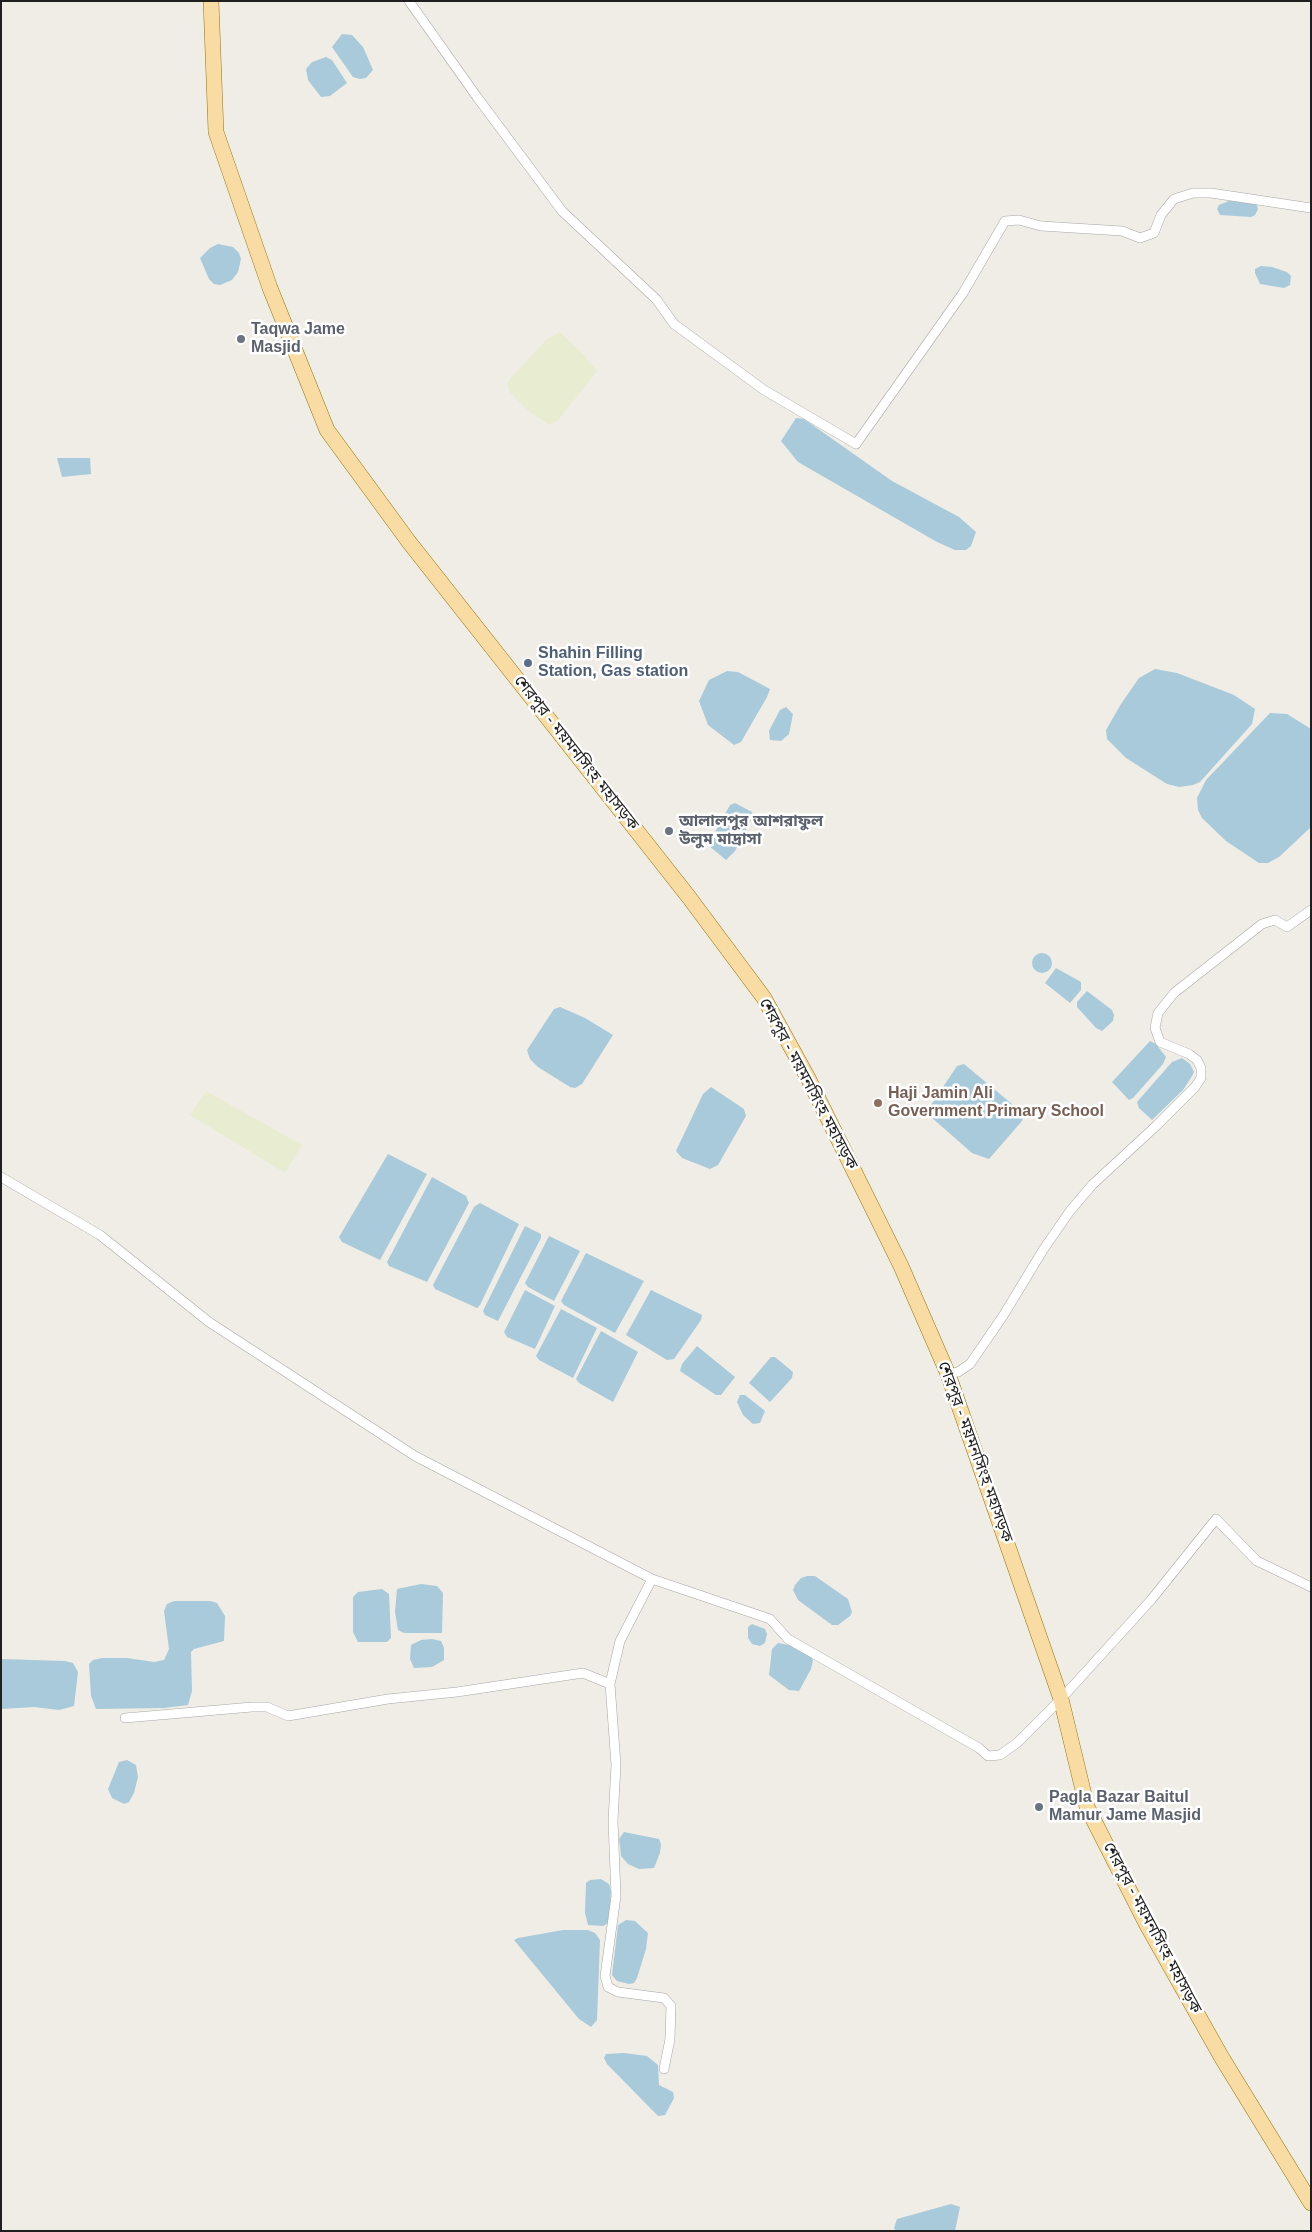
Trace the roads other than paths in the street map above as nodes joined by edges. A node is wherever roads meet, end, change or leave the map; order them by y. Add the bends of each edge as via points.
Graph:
1 (211, 1) edge
2 (409, 1) edge
3 (1311, 208) edge
4 (1311, 910) edge
5 (1, 1177) edge
6 (948, 1374) junction
7 (652, 1579) junction
8 (1311, 1586) edge
9 (610, 1684) junction
10 (1061, 1698) junction
11 (125, 1718) dead end
12 (664, 2069) dead end
13 (1311, 2203) edge

1 - 6 main road, শেরপুর - ময়মনসিংহ মহাসড়ক via 216,132 270,288 327,430 409,542 682,888 764,998 808,1078 901,1266
2 - 3 street via 562,211 656,299 674,324 764,390 856,444 964,293 1005,220 1041,226 1122,231 1140,238 1154,233 1161,215 1179,196 1211,193
4 - 6 street via 1287,927 1275,920 1262,924 1174,993 1163,1006 1156,1020 1157,1037 1197,1060 1201,1078 1092,1185 1043,1250 970,1364
5 - 7 street via 100,1235 209,1322 415,1456
6 - 10 main road, শেরপুর - ময়মনসিংহ মহাসড়ক
7 - 9 street via 620,1641
7 - 10 street via 770,1619 788,1639 988,1756 1000,1755 1017,1744
8 - 10 street via 1257,1561 1216,1519 1151,1600
9 - 11 street via 582,1673 288,1716 268,1707 252,1707
9 - 12 street via 616,1765 613,1821 616,1896 605,1976 608,1987 618,1992 664,1998 671,2006 670,2039
10 - 13 main road, শেরপুর - ময়মনসিংহ মহাসড়ক via 1087,1807 1222,2058

